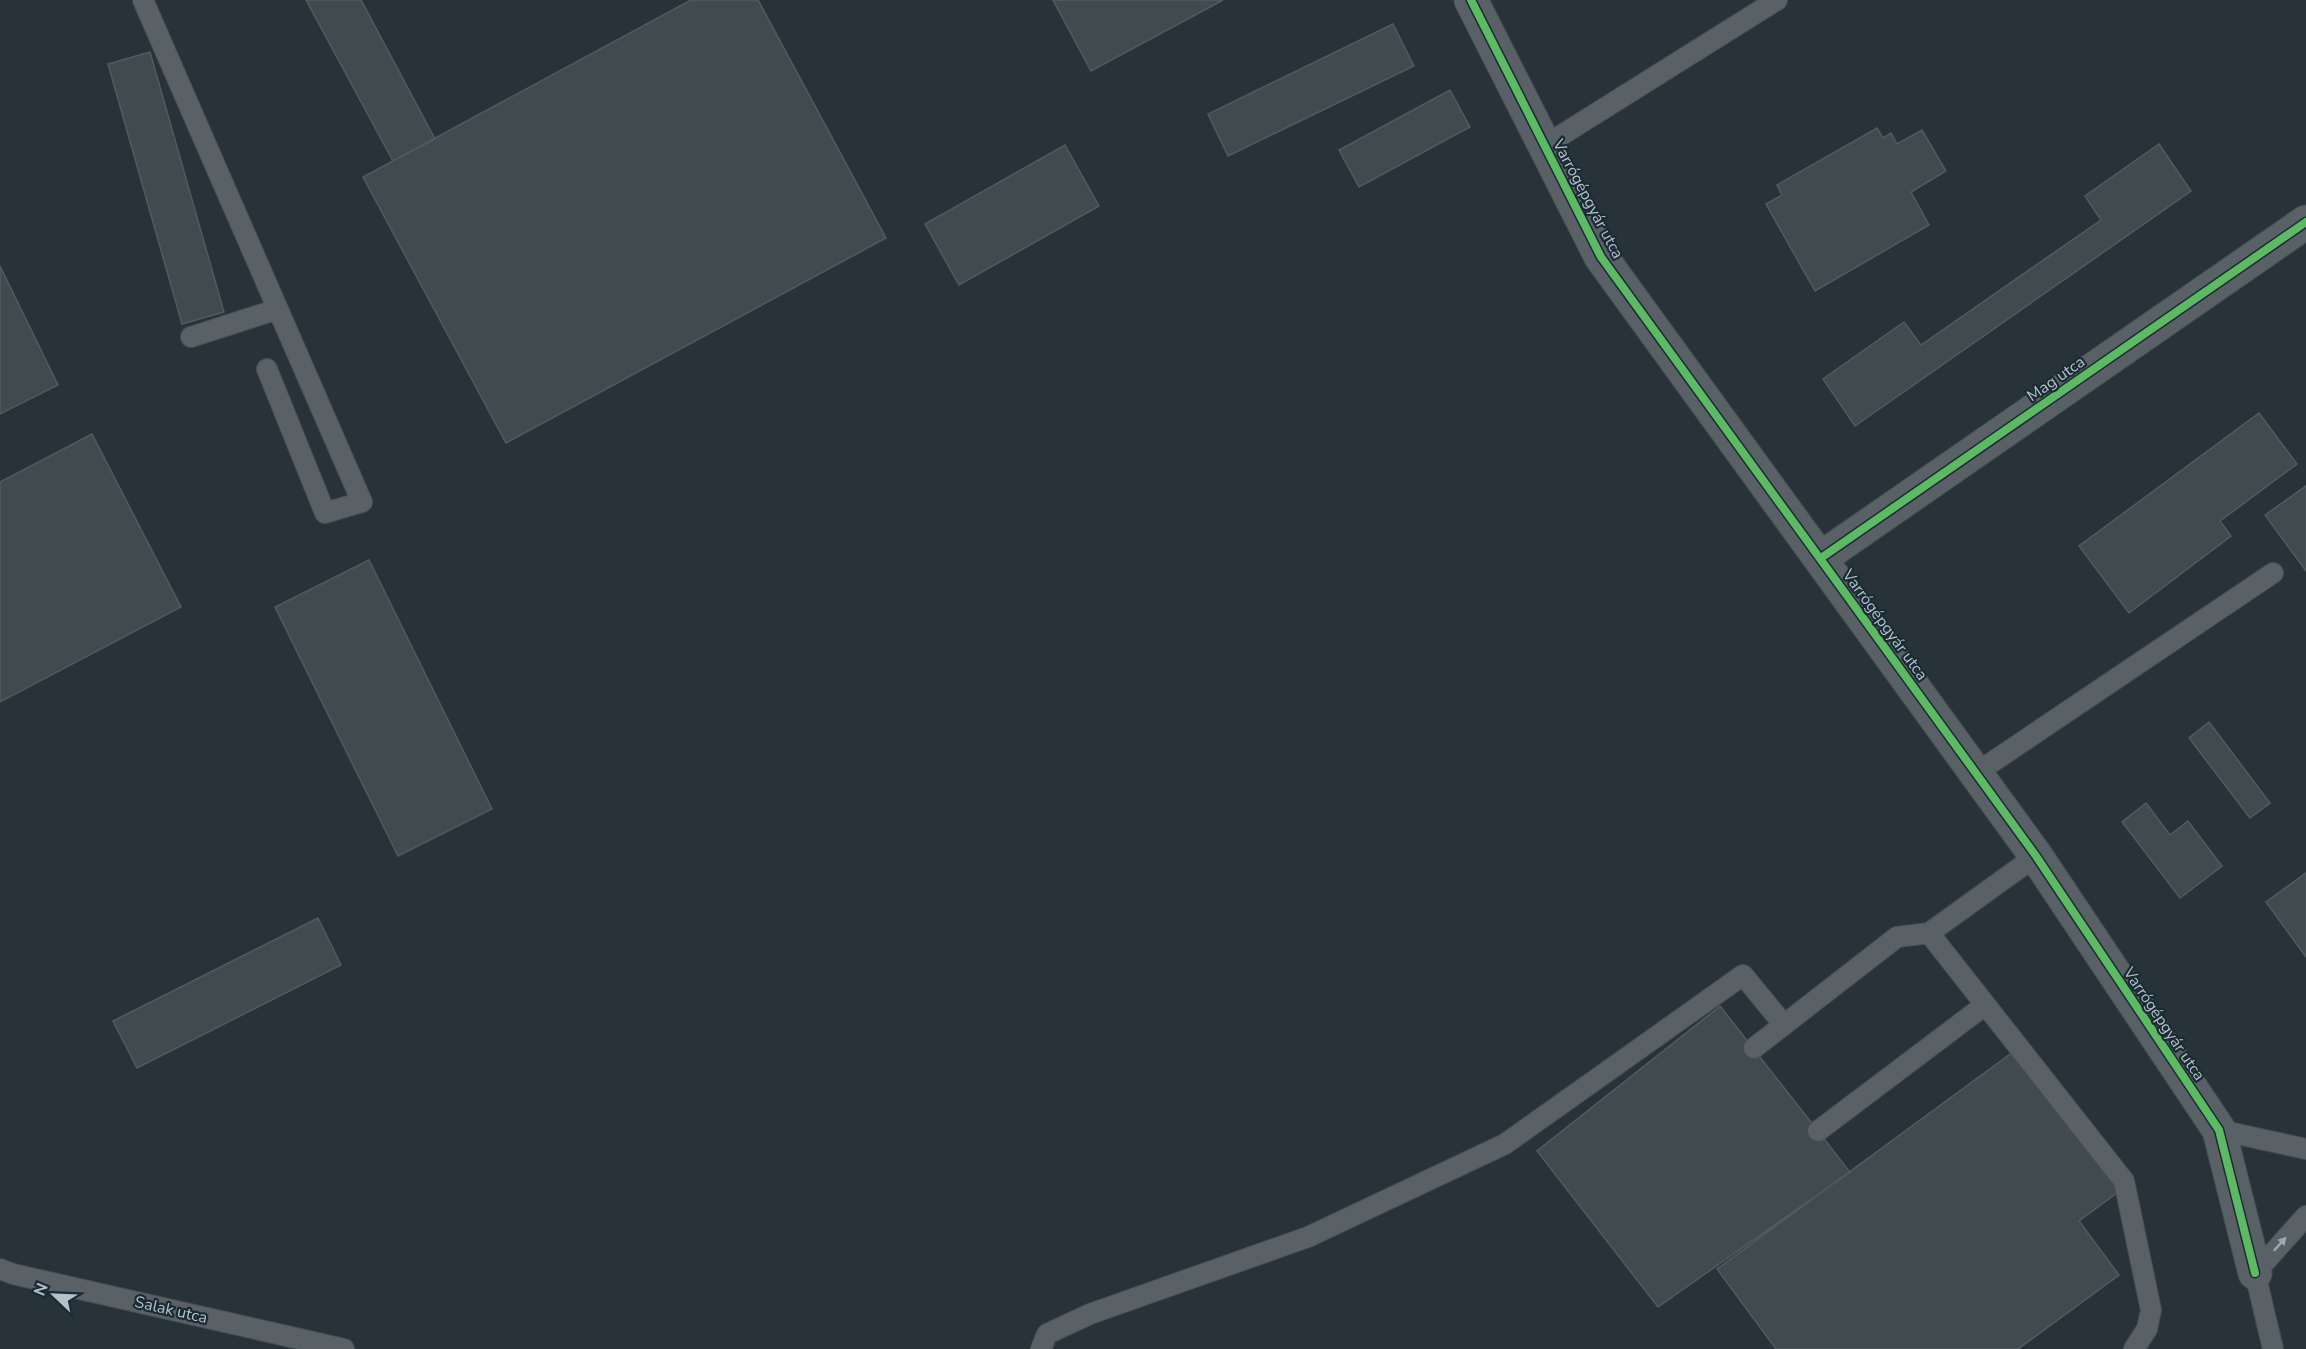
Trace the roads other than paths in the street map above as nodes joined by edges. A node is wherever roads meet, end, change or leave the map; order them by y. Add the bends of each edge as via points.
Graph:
1 (143, 0) edge
2 (1471, 0) edge
3 (1777, 0) edge
4 (1544, 146) junction
5 (2305, 224) edge
6 (278, 309) junction
7 (191, 337) dead end
8 (267, 369) dead end
9 (1821, 558) junction
10 (2273, 573) dead end
11 (1976, 773) junction
12 (2036, 856) junction
13 (1929, 933) junction
14 (1985, 1005) junction
15 (1784, 1025) junction
16 (1754, 1048) dead end
17 (2219, 1130) junction
18 (1818, 1131) dead end
19 (2306, 1149) edge
20 (2306, 1216) edge
21 (0, 1269) edge
22 (2254, 1273) junction
23 (344, 1349) edge
24 (1041, 1349) edge
25 (2134, 1349) edge
26 (2273, 1349) edge

1 - 6 lane
2 - 4 street, Varrógépgyár utca
3 - 4 lane
4 - 9 street, Varrógépgyár utca via 1601,257
5 - 9 street, Mag utca
6 - 7 lane
6 - 8 lane via 362,502 325,513
9 - 11 street, Varrógépgyár utca
10 - 11 lane
11 - 12 street, Varrógépgyár utca
12 - 13 lane
12 - 17 street, Varrógépgyár utca
13 - 14 lane
13 - 15 lane via 1897,937
14 - 18 lane
14 - 25 lane via 2124,1181 2151,1310 2147,1329
15 - 16 lane
15 - 24 lane via 1743,975 1504,1144 1308,1237 1090,1314 1047,1334
17 - 19 lane
17 - 22 street, Varrógépgyár utca
22 -> 20 lane
21 - 23 lane, Salak utca
22 - 26 lane, Varrógépgyár utca

